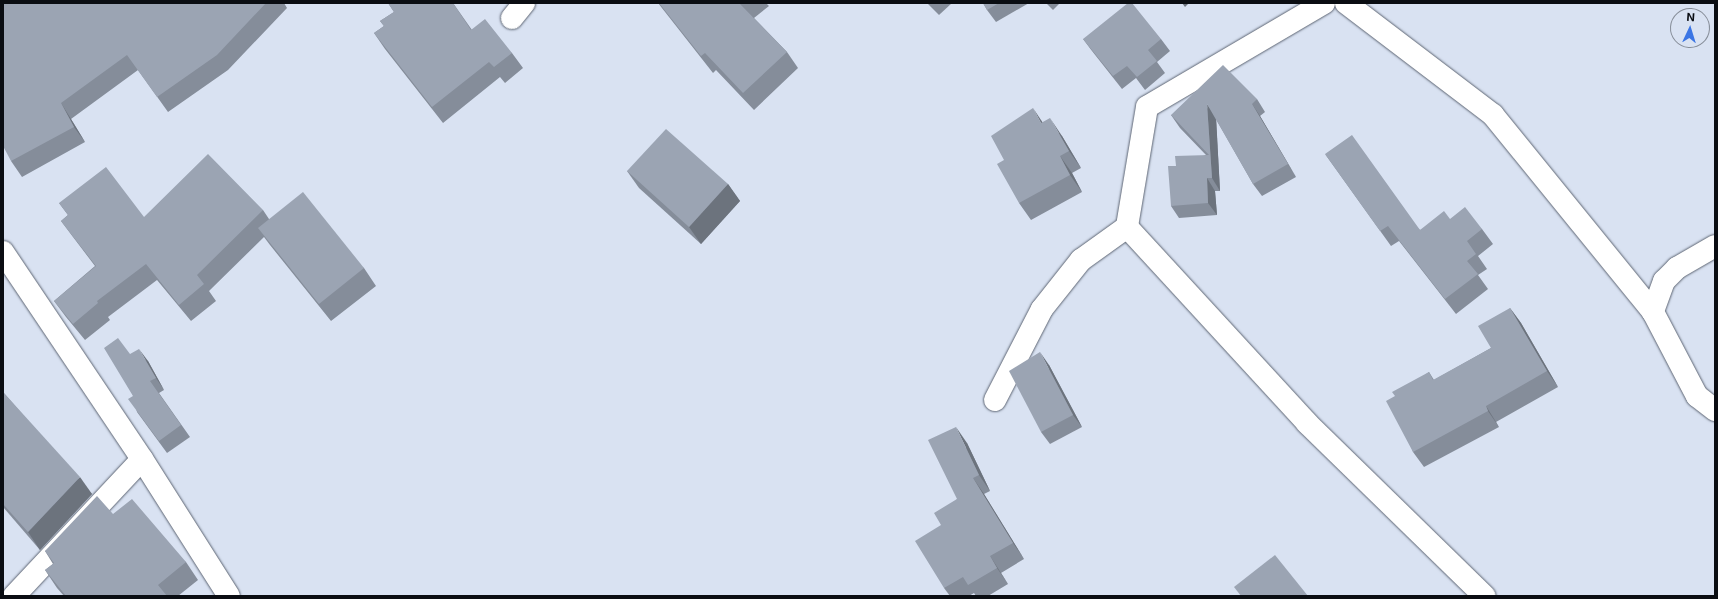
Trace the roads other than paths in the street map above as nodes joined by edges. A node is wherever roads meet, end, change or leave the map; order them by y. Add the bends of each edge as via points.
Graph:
1 (1324, 3) edge
2 (1346, 3) edge
3 (1127, 226) junction
4 (1715, 246) edge
5 (3, 252) edge
6 (1653, 312) junction
7 (994, 400) dead end
8 (1715, 410) edge
9 (142, 459) junction
10 (14, 596) edge
11 (229, 596) edge
12 (1484, 596) edge

1 - 3 street via 1147,107
2 - 6 street via 1493,116
3 - 7 street via 1081,260 1042,309
3 - 12 street via 1307,422
4 - 6 street via 1677,268 1668,277
5 - 9 street
6 - 8 street via 1697,396
9 - 10 street
9 - 11 street

